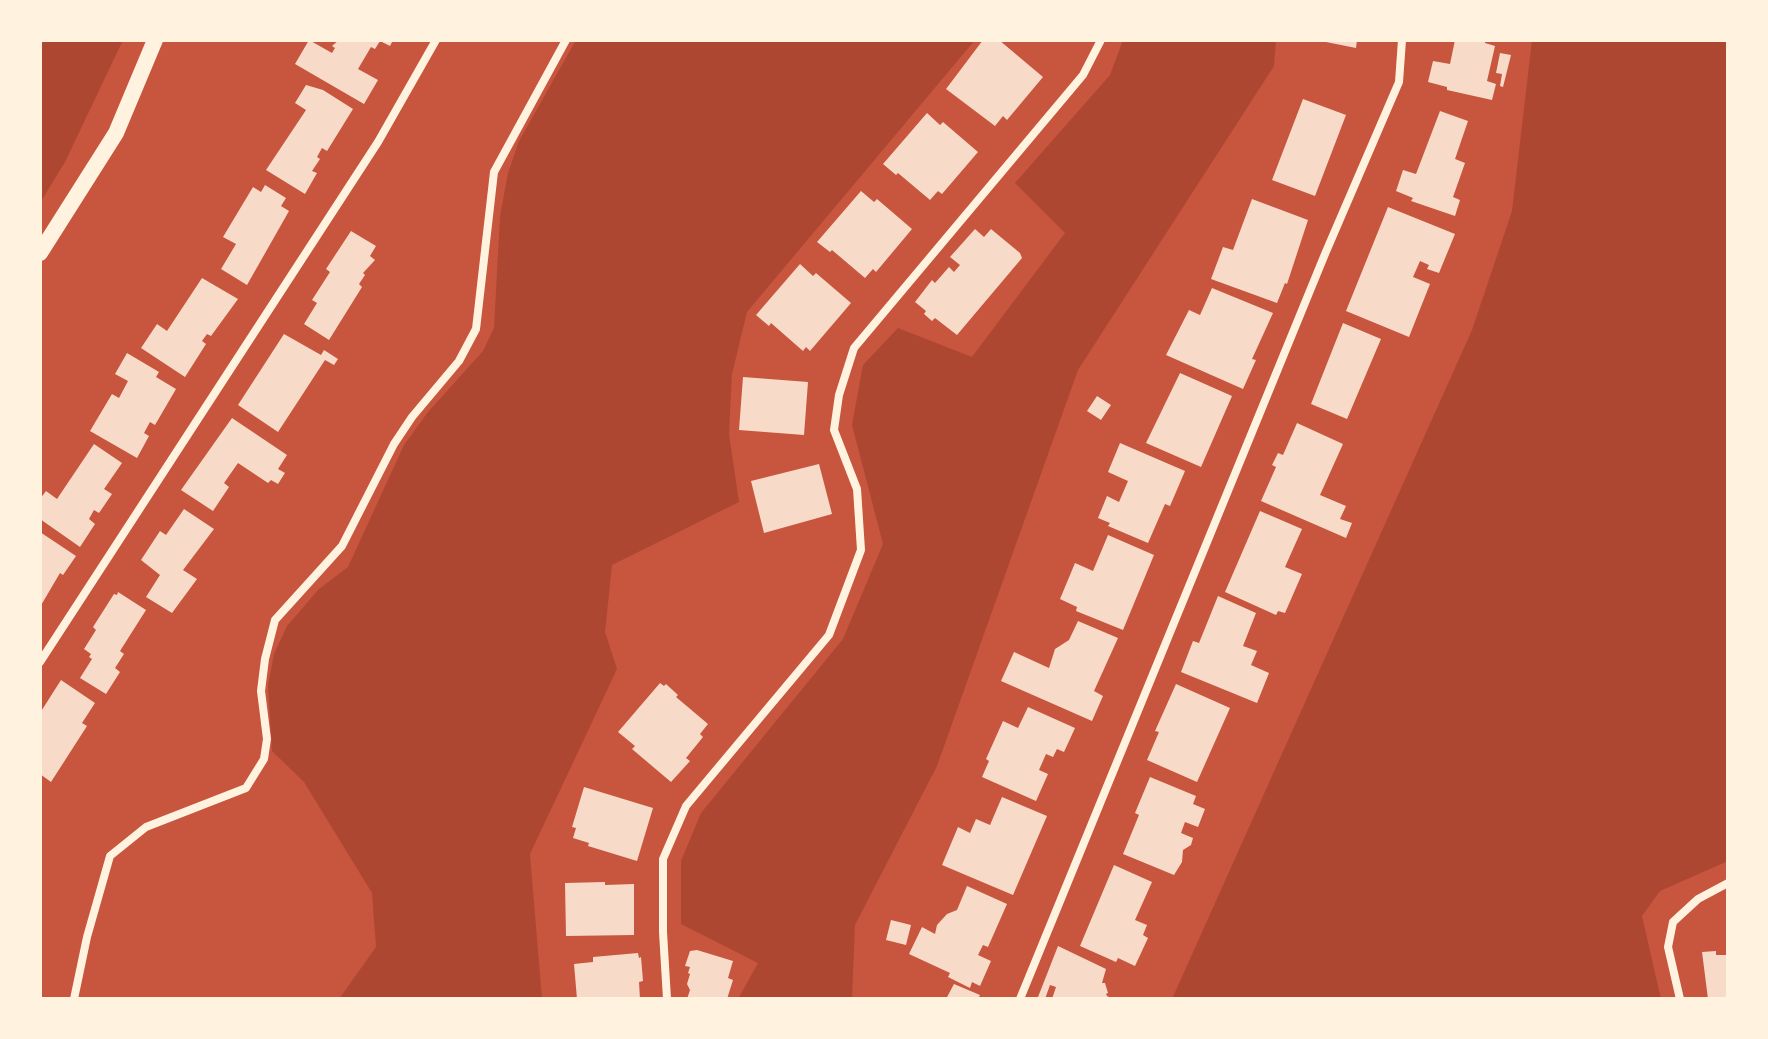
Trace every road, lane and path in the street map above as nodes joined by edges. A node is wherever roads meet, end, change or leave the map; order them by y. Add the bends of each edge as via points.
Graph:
1 (155, 40) edge
2 (436, 40) edge
3 (566, 40) edge
4 (1101, 40) edge
5 (1402, 40) edge
6 (40, 253) edge
7 (40, 662) edge
8 (1728, 883) edge
9 (74, 999) edge
10 (667, 999) edge
11 (1020, 999) edge
12 (1680, 999) edge

1 - 6 main road via 116,133
2 - 7 street via 378,142
3 - 9 street via 494,172 476,329 459,361 394,444 342,546 275,620 261,691 264,759 246,788 146,827 110,856
4 - 10 street via 1083,75 854,348 834,430 857,489 861,550 829,635 686,806 663,859
5 - 11 street via 1399,82
8 - 12 street via 1698,899 1673,922 1668,947

